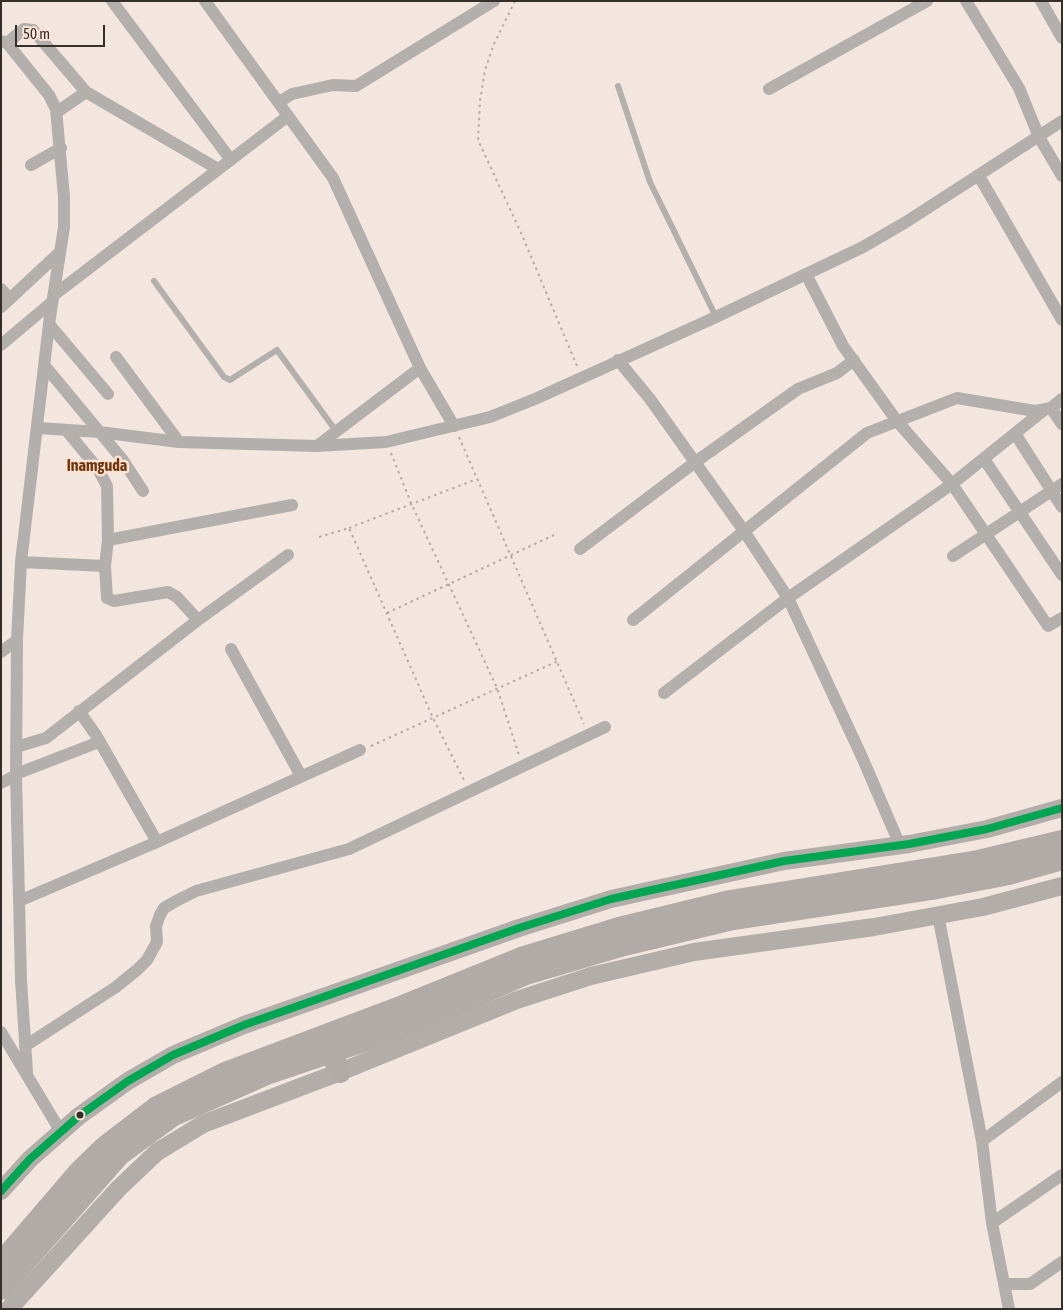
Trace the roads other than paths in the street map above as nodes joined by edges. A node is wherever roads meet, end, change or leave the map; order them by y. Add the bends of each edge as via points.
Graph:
1 (112, 1) edge
2 (204, 1) edge
3 (494, 1) edge
4 (926, 1) edge
5 (966, 1) edge
6 (1041, 1) edge
7 (1062, 38) edge
8 (4, 42) edge
9 (618, 86) dead end
10 (769, 89) dead end
11 (86, 92) junction
12 (279, 102) junction
13 (57, 112) junction
14 (288, 116) junction
15 (1062, 121) edge
16 (1039, 136) junction
17 (61, 148) junction
18 (230, 160) junction
19 (31, 165) dead end
20 (218, 169) junction
21 (979, 176) junction
22 (1062, 176) edge
23 (59, 253) junction
24 (806, 274) junction
25 (154, 281) dead end
26 (4, 298) edge
27 (53, 299) junction
28 (716, 317) junction
29 (1062, 320) edge
30 (49, 324) junction
31 (1, 345) edge
32 (116, 357) dead end
33 (618, 360) junction
34 (854, 360) junction
35 (45, 366) junction
36 (420, 368) junction
37 (108, 394) dead end
38 (1062, 399) edge
39 (1048, 409) junction
40 (897, 420) junction
41 (1062, 424) edge
42 (454, 426) junction
43 (38, 428) junction
44 (67, 431) junction
45 (336, 431) junction
46 (99, 432) junction
47 (1016, 435) junction
48 (179, 442) junction
49 (317, 446) junction
50 (984, 459) junction
51 (694, 463) junction
52 (952, 484) junction
53 (1056, 488) edge
54 (143, 491) dead end
55 (292, 505) dead end
56 (1062, 507) edge
57 (1020, 512) junction
58 (744, 531) junction
59 (986, 534) junction
60 (108, 540) junction
61 (580, 549) dead end
62 (288, 555) dead end
63 (953, 556) dead end
64 (21, 562) junction
65 (104, 566) junction
66 (1062, 575) edge
67 (788, 598) junction
68 (1062, 618) edge
69 (198, 620) junction
70 (633, 620) dead end
71 (17, 640) junction
72 (231, 649) dead end
73 (1, 652) edge
74 (664, 693) dead end
75 (78, 711) junction
76 (605, 727) dead end
77 (99, 742) junction
78 (16, 748) junction
79 (360, 750) road end
80 (16, 774) junction
81 (301, 776) junction
82 (1, 783) edge
83 (1062, 808) edge
84 (1062, 841) edge
85 (157, 842) junction
86 (898, 845) junction
87 (1062, 859) edge
88 (1062, 886) edge
89 (19, 900) junction
90 (938, 915) junction
91 (1, 1032) edge
92 (25, 1046) junction
93 (335, 1062) junction
94 (26, 1072) junction
95 (1062, 1082) edge
96 (61, 1132) junction
97 (982, 1141) junction
98 (1062, 1175) edge
99 (1, 1191) edge
100 (992, 1223) junction
101 (1062, 1262) edge
102 (1, 1263) edge
103 (1004, 1284) junction
104 (1, 1289) edge
105 (9, 1309) edge
106 (1008, 1309) edge

1 - 18 street
2 - 12 street
3 - 12 street via 356,86 333,85 292,94
4 - 10 street
5 - 16 street via 1019,88
6 - 7 street
8 - 11 street via 24,29 33,30
8 - 13 street via 49,95
9 - 28 lane via 650,182
11 - 13 street
11 - 20 street
12 - 14 street
13 - 17 street
14 - 18 street
14 - 36 street via 333,178
15 - 16 street
16 - 21 street
16 - 22 street
17 - 19 street
17 - 23 street via 64,228
18 - 20 street
20 - 27 street
21 - 24 street via 863,247
21 - 29 street
23 - 26 street
23 - 27 street
24 - 28 street
24 - 34 street
25 - 45 lane via 224,377 230,380 277,350
27 - 30 street
27 - 31 street
28 - 33 street
30 - 35 street
30 - 37 street
32 - 48 street
33 - 42 street via 490,417
33 - 51 street via 650,399
34 - 40 street
34 - 51 street via 838,373 798,389
35 - 43 street
35 - 46 street
36 - 42 street
36 - 45 street
38 - 39 street
39 - 40 street via 1035,411 957,398
39 - 41 street
39 - 47 street
40 - 52 street
40 - 58 street via 852,443
42 - 49 street via 386,442
43 - 44 street
43 - 64 street
44 - 46 street
44 - 60 street via 98,469 107,486
45 - 49 street
46 - 48 street
46 - 54 street via 133,473
47 - 50 street
47 - 53 street
48 - 49 street
50 - 52 street
50 - 57 street
51 - 58 street
51 - 61 street
52 - 59 street
52 - 67 street
53 - 56 street
53 - 57 street
55 - 60 street
57 - 59 street
57 - 66 street
58 - 67 street
58 - 70 street
59 - 63 street
59 - 68 street via 1048,626
60 - 65 street
62 - 69 street
64 - 65 street
64 - 71 street
65 - 69 street via 106,595 110,601 168,592
67 - 74 street
67 - 86 street via 862,757
69 - 75 street
71 - 73 street
71 - 78 street
72 - 81 street
75 - 77 street
75 - 78 street via 44,739
76 - 92 street via 349,849 196,891 176,901 164,908 160,915 156,926 157,942 148,960 116,987
77 - 80 street
77 - 85 street
78 - 80 street
79 - 81 street
80 - 82 street
80 - 89 street
81 - 85 street
83 - 86 street via 987,829
84 - 102 highway via 969,863 730,901 619,928 524,957 225,1073 157,1107 106,1146 80,1171
85 - 89 street
86 - 96 street via 784,861 696,878 611,899 519,928 244,1025 174,1055 128,1081
87 - 93 highway via 1009,874 946,886 733,919 624,945 526,974 399,1029
88 - 90 street
89 - 92 street
90 - 93 street via 694,952 591,976
90 - 97 street
91 - 94 street
92 - 94 street
93 - 104 highway via 269,1073 172,1116 120,1154
93 - 105 street via 203,1124 157,1152 119,1188
94 - 96 street
95 - 97 street
96 - 99 street
97 - 100 street
98 - 100 street
100 - 103 street
101 - 103 street via 1030,1284
103 - 106 street

